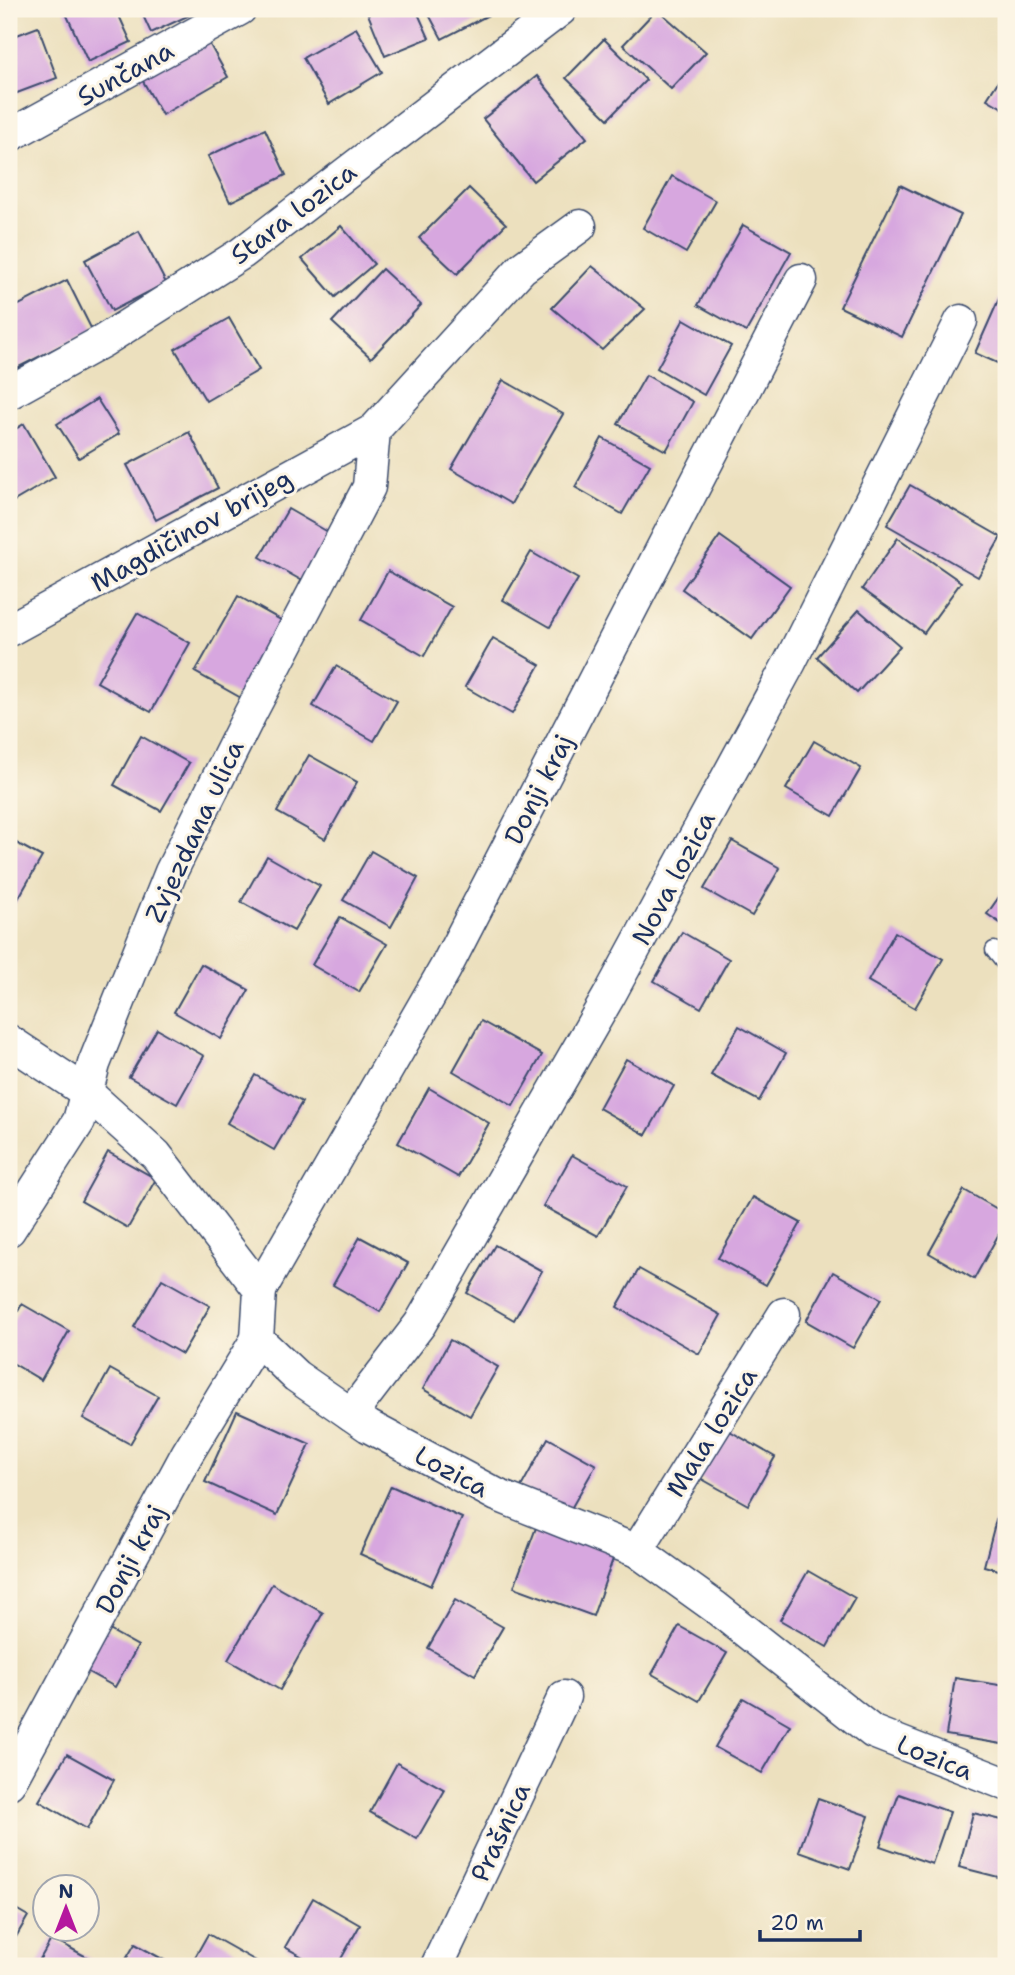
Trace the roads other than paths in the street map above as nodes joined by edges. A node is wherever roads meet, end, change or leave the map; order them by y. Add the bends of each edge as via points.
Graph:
1 (240, 9) edge
2 (561, 9) edge
3 (9, 136) edge
4 (580, 226) dead end
5 (801, 280) dead end
6 (961, 321) dead end
7 (9, 393) edge
8 (374, 430) junction
9 (9, 630) edge
10 (994, 950) dead end
11 (1006, 965) edge
12 (9, 1041) edge
13 (86, 1092) junction
14 (9, 1230) edge
15 (260, 1290) junction
16 (784, 1314) dead end
17 (257, 1339) junction
18 (351, 1414) junction
19 (637, 1551) junction
20 (564, 1697) dead end
21 (9, 1783) edge
22 (1006, 1784) edge
23 (437, 1966) edge

1 - 3 street, Sunčana
2 - 7 street, Stara lozica via 242,254 103,341
4 - 8 street, Magdičinov brijeg via 522,268
5 - 15 street, Donji kraj via 445,969
6 - 18 street, Nova lozica via 790,662 610,994 420,1324
8 - 9 street, Magdičinov brijeg
8 - 13 street, Zvjezdana ulica via 369,487 172,872
10 - 11 lane
12 - 13 street
13 - 14 street, Zvjezdana ulica via 79,1121
13 - 15 street via 156,1154
15 - 17 street
16 - 19 street, Mala lozica
17 - 18 street, Lozica via 296,1376
17 - 21 street, Donji kraj via 187,1454
18 - 19 street, Lozica via 497,1495
19 - 22 street, Lozica via 873,1731
20 - 23 street, Prašnica

